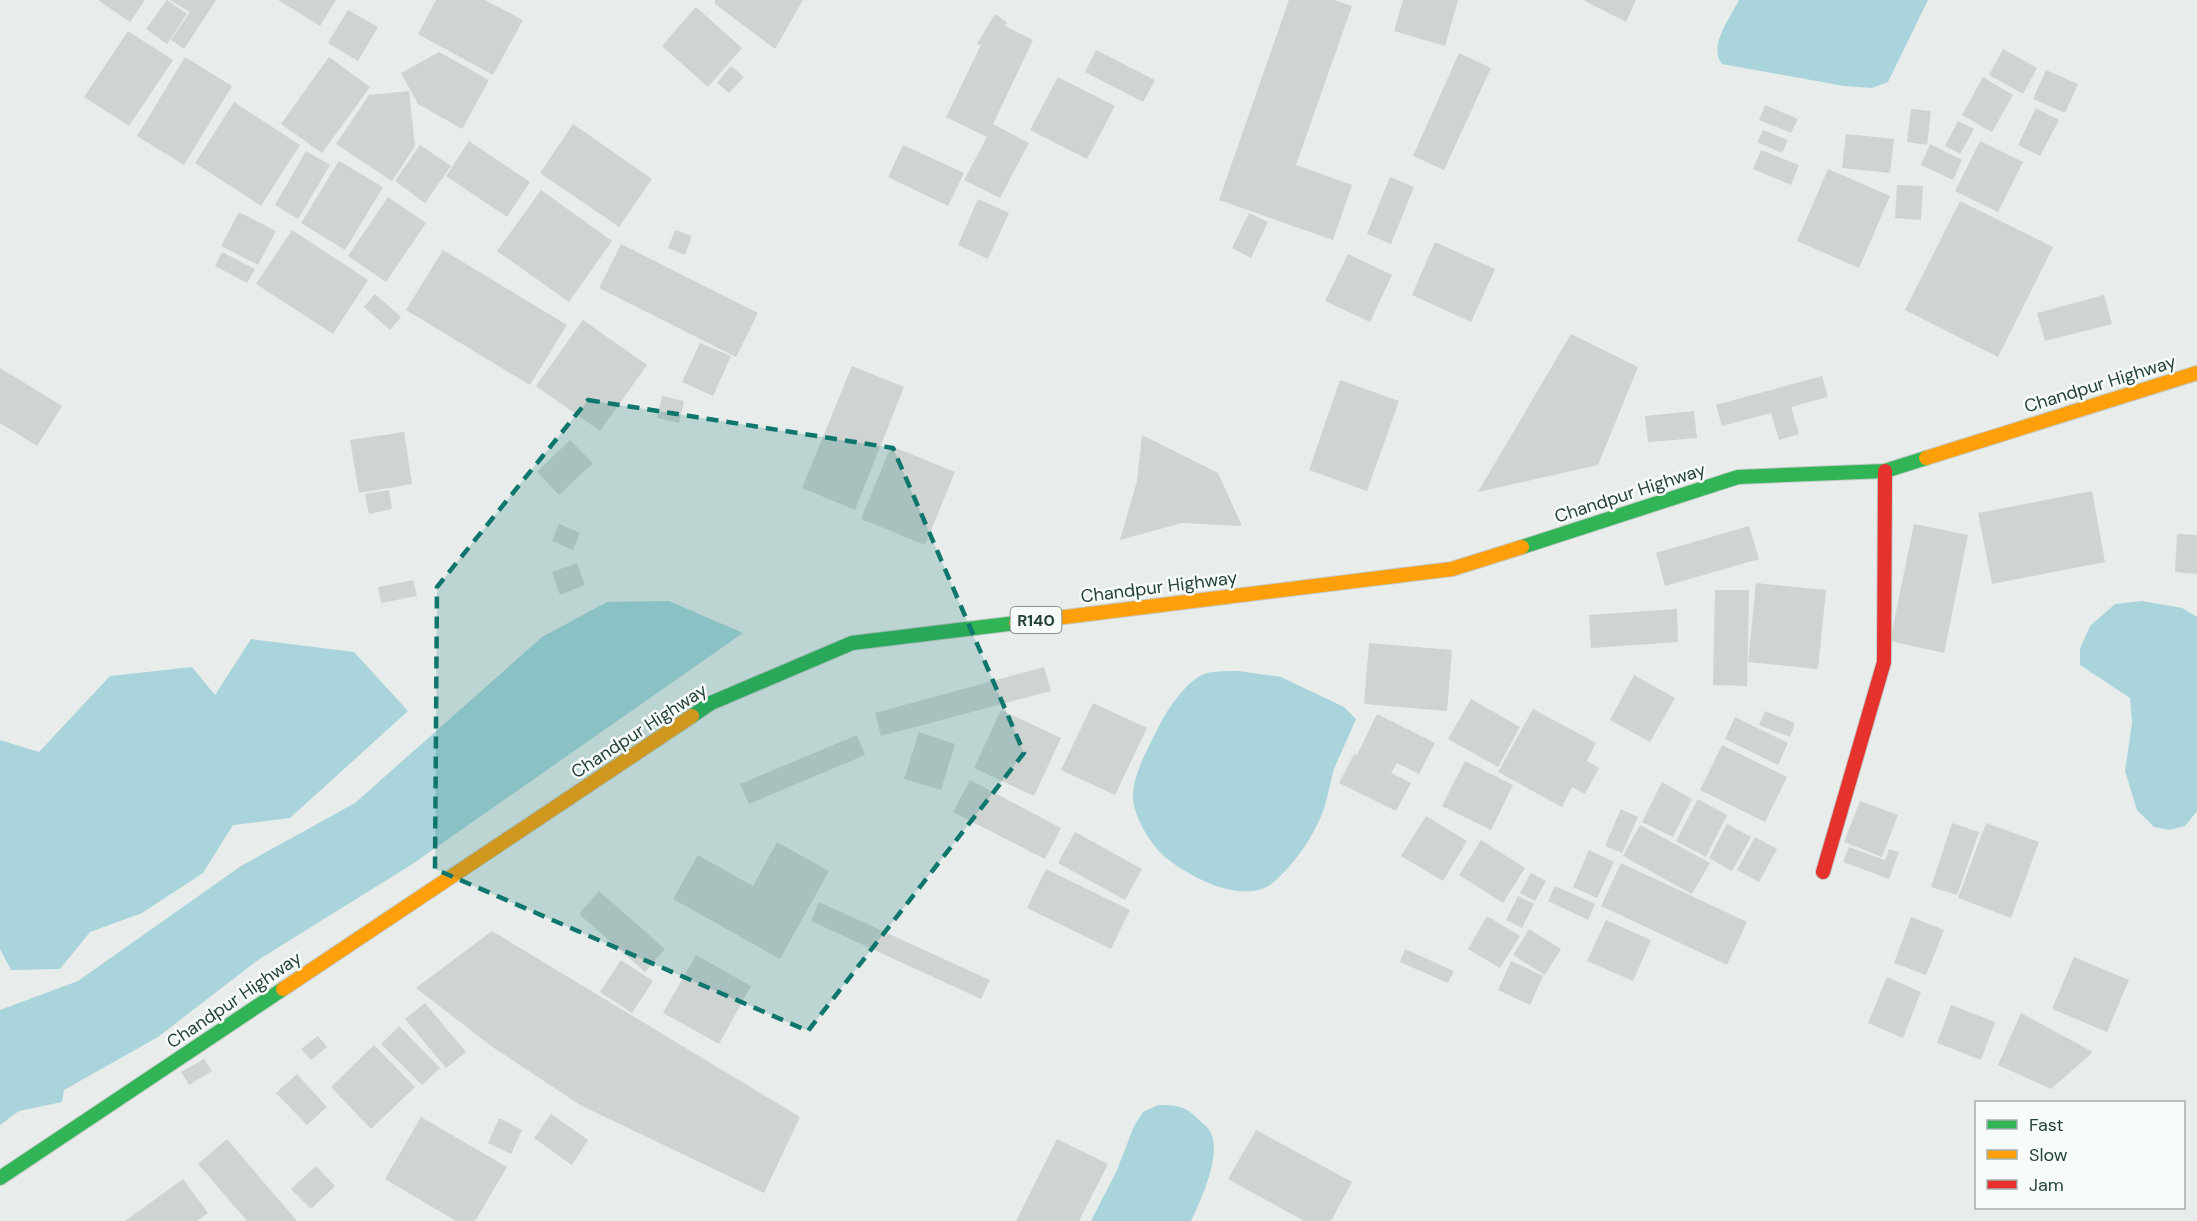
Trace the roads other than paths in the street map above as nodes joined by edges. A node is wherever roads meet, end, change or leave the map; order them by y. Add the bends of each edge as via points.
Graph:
1 (2197, 373) edge
2 (1885, 471) junction
3 (1823, 872) dead end
4 (0, 1178) edge

1 - 2 main road, Chandpur Highway / R140
2 - 3 main road via 1884,662
2 - 4 main road, Chandpur Highway / R140 via 1738,477 1452,569 852,643 711,703

